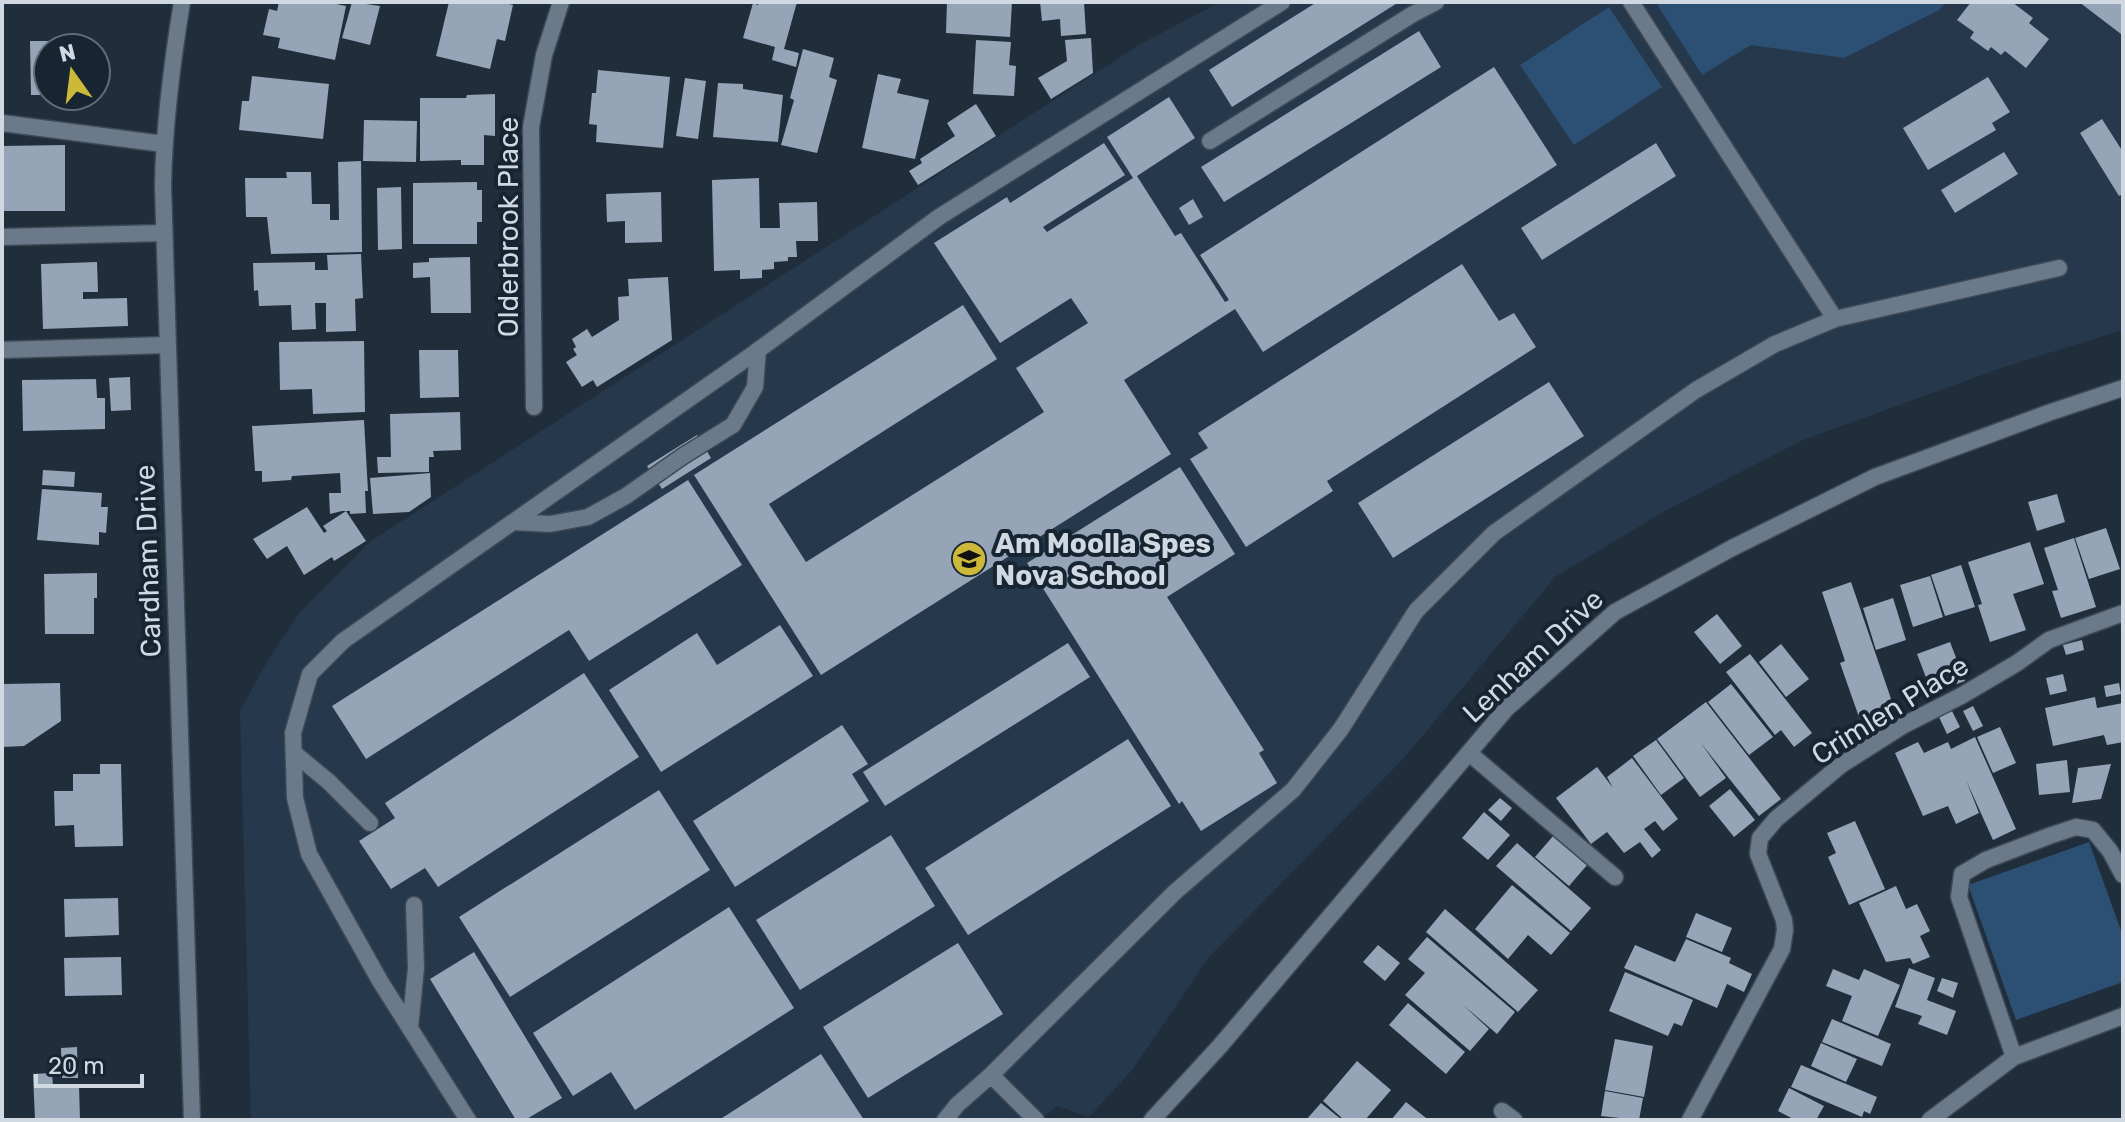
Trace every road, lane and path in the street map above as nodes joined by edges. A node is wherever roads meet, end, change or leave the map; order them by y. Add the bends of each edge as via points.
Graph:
1 (182, 2) edge
2 (561, 2) edge
3 (1282, 2) edge
4 (1436, 2) edge
5 (1631, 2) edge
6 (2, 123) edge
7 (1210, 141) dead end
8 (164, 144) junction
9 (164, 233) junction
10 (2, 237) edge
11 (2059, 268) dead end
12 (1835, 319) junction
13 (167, 345) junction
14 (2, 350) edge
15 (758, 350) junction
16 (2123, 388) edge
17 (534, 407) dead end
18 (513, 522) junction
19 (2123, 613) edge
20 (294, 753) junction
21 (1469, 753) junction
22 (370, 823) dead end
23 (2123, 875) edge
24 (1615, 877) dead end
25 (414, 905) dead end
26 (2123, 1016) edge
27 (410, 1028) junction
28 (2014, 1057) junction
29 (991, 1075) junction
30 (192, 1120) edge
31 (468, 1120) edge
32 (945, 1120) edge
33 (1036, 1120) edge
34 (1152, 1120) edge
35 (1690, 1120) edge
36 (1930, 1120) edge

1 - 8 street, Cardham Drive
2 - 17 street, Olderbrook Place via 544,55 531,127
3 - 15 street via 939,217
4 - 7 street
5 - 12 street
6 - 8 street
8 - 9 street, Cardham Drive
9 - 10 street
9 - 13 street, Cardham Drive
11 - 12 street
12 - 29 street via 1775,344 1696,390 1494,533 1416,611 1341,729 1293,790 1175,892
13 - 14 street
13 - 30 street, Cardham Drive
15 - 18 street
15 - 18 street via 755,387 733,425 588,517 550,524
16 - 21 street, Lenham Drive via 1875,477 1615,612 1506,709
18 - 20 street via 343,641 310,674 293,733
19 - 35 street, Crimlen Place via 2049,640 1972,690 1904,725 1841,765 1776,819 1760,838 1758,854 1784,920 1782,949
20 - 22 street
20 - 27 street via 295,798 309,854
21 - 24 street
21 - 34 street, Lenham Drive
23 - 28 street via 2093,830 2076,827 1962,874 1959,897
25 - 27 street via 416,968
26 - 28 street
27 - 31 street
28 - 36 street
29 - 32 street
29 - 33 street

